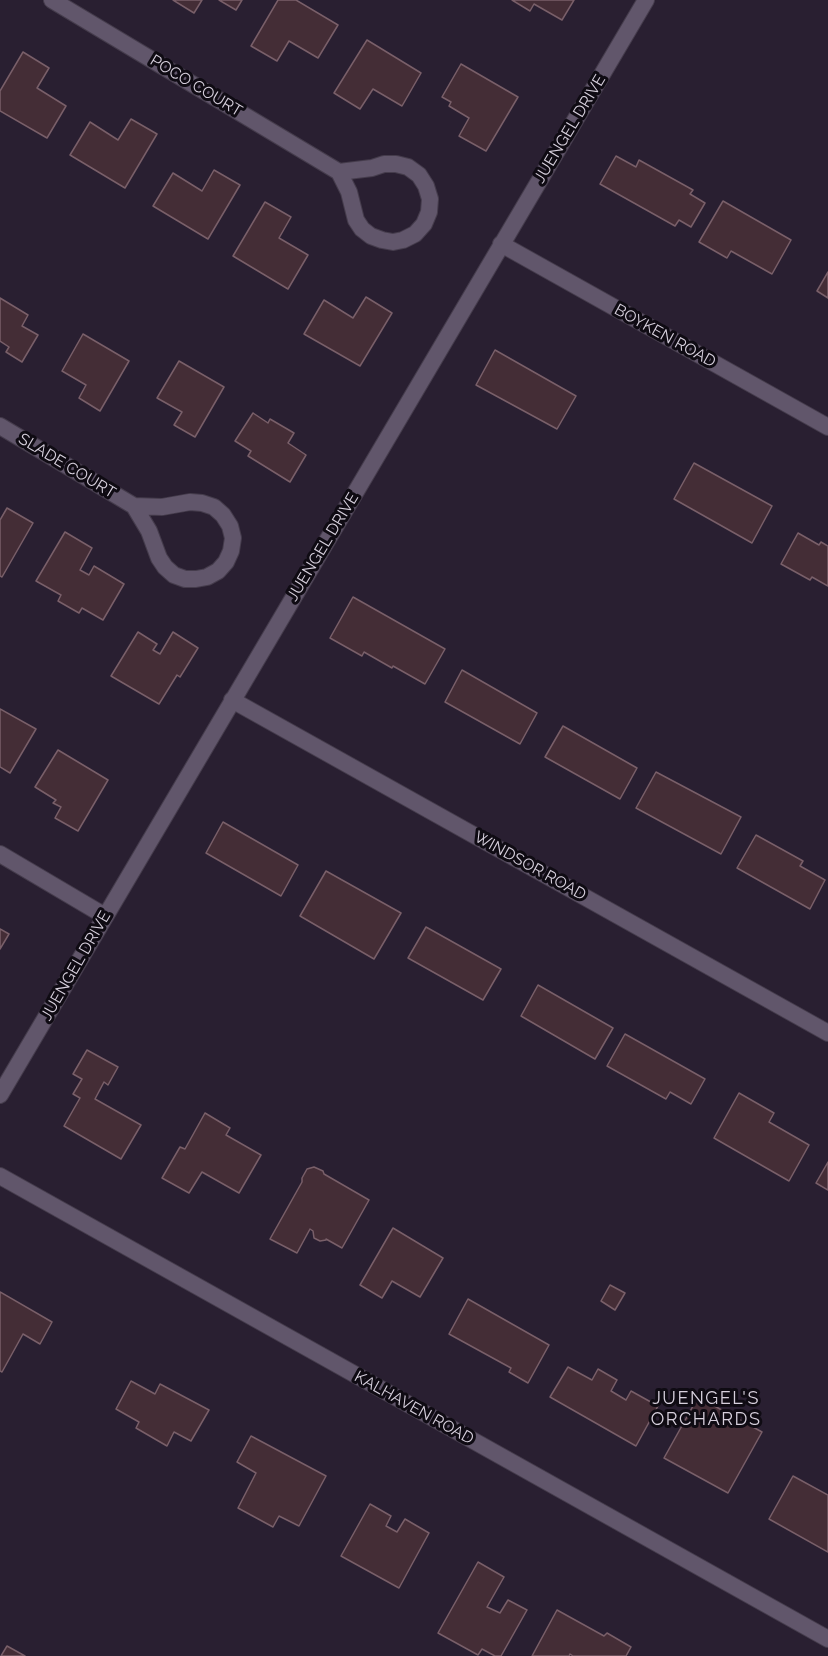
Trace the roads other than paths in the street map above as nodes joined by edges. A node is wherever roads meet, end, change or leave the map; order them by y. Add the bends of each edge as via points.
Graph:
1 (52, 0) edge
2 (646, 0) edge
3 (339, 172) junction
4 (501, 244) junction
5 (0, 426) edge
6 (828, 427) edge
7 (134, 506) junction
8 (232, 700) junction
9 (0, 854) edge
10 (105, 916) junction
11 (828, 1033) edge
12 (0, 1095) edge
13 (0, 1176) edge
14 (828, 1639) edge

1 - 3 street, POCO COURT
2 - 4 street, JUENGEL DRIVE
3 - 3 street via 356,220 371,236 393,242 404,240 424,224 430,199 419,175 408,167 384,164
4 - 6 street, BOYKEN ROAD
4 - 8 street, JUENGEL DRIVE
5 - 7 street, SLADE COURT
7 - 7 street, SLADE COURT via 162,507 189,502 214,507 230,526 231,551 226,562 207,577 185,579 174,575 159,558
8 - 10 street, JUENGEL DRIVE
8 - 11 street, WINDSOR ROAD
9 - 10 street
10 - 12 street, JUENGEL DRIVE
13 - 14 street, KALHAVEN ROAD

